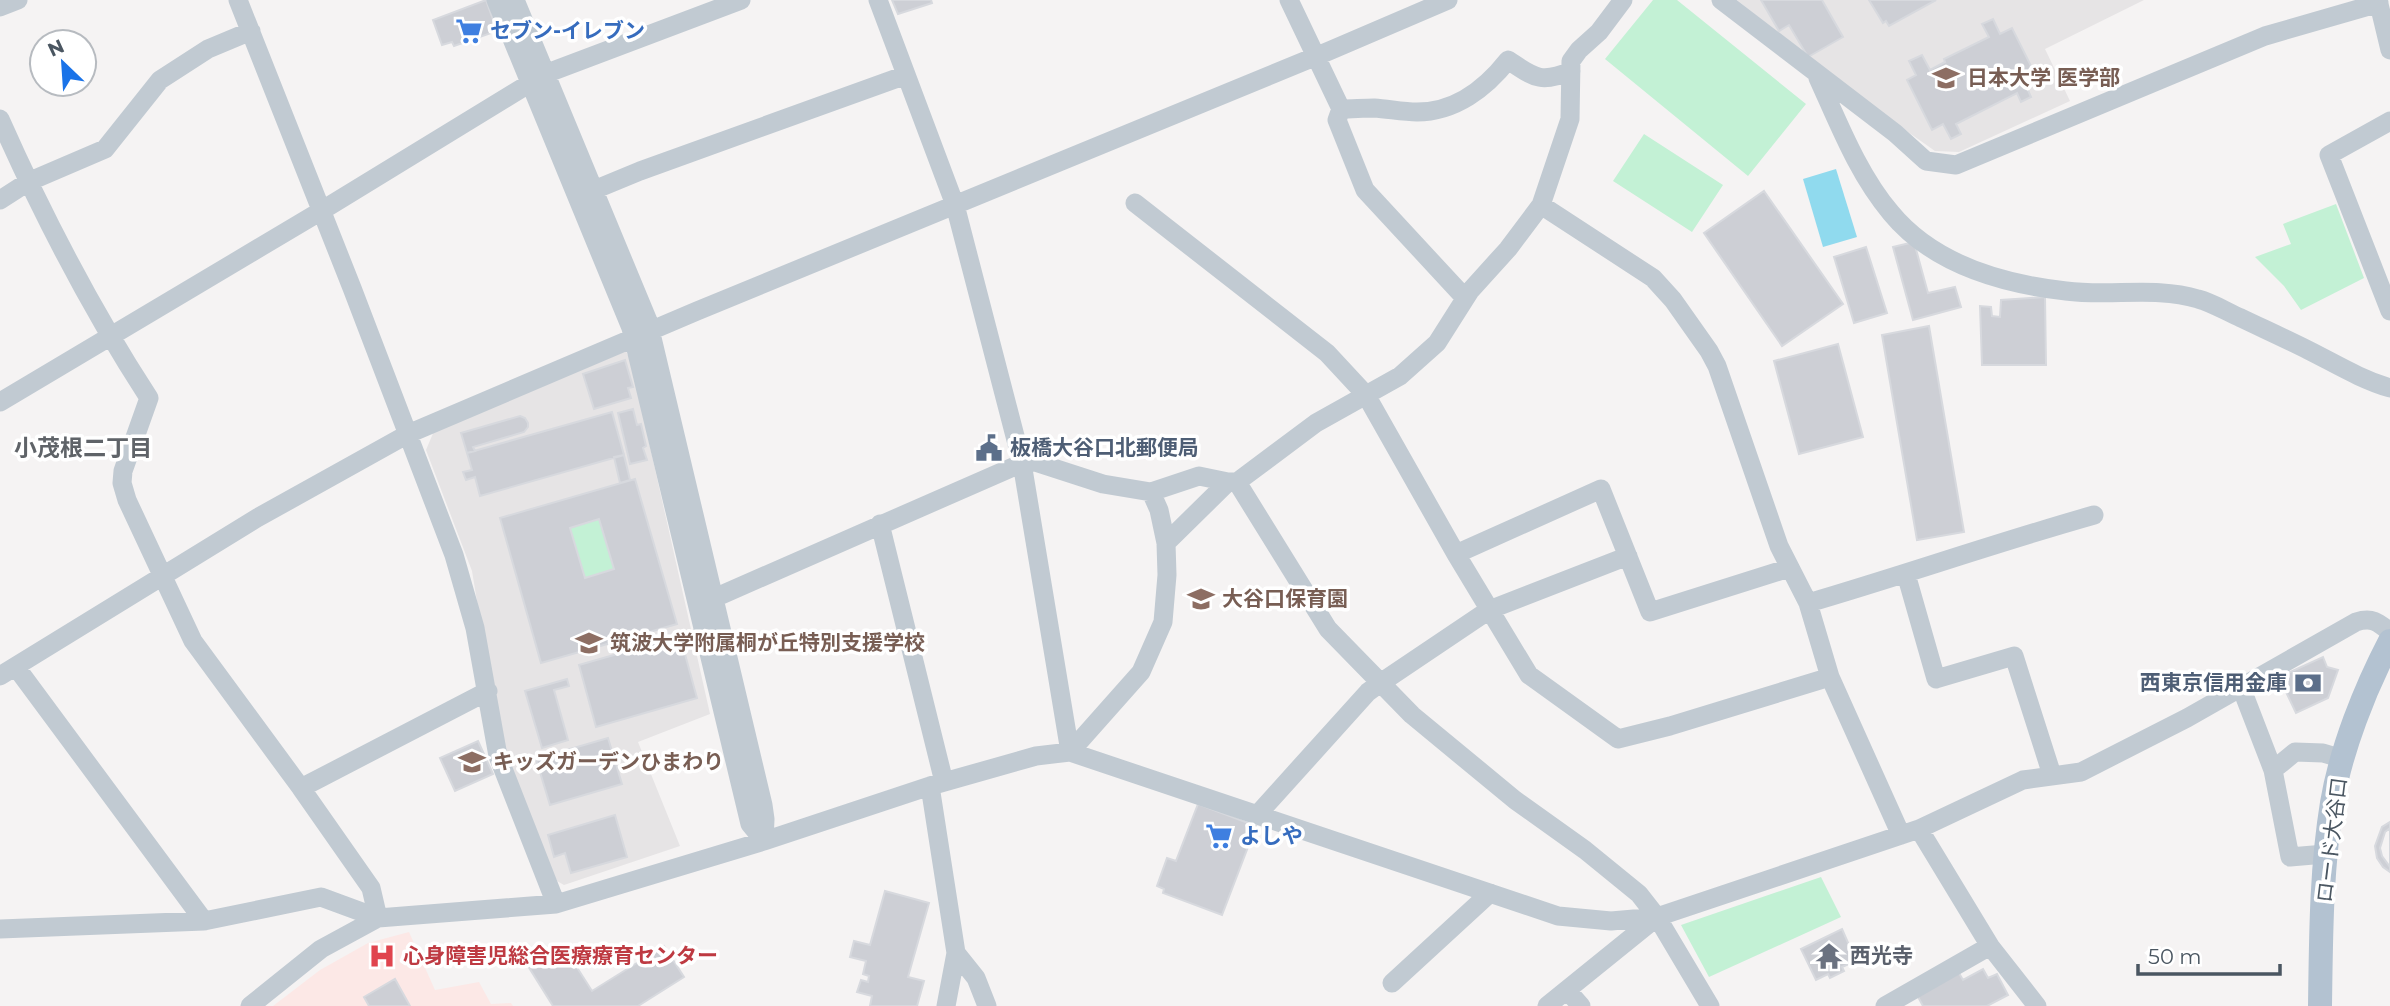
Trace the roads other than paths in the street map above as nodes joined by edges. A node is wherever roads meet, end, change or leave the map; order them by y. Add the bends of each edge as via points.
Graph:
1 (18, 0) edge
2 (238, 0) edge
3 (496, 0) edge
4 (515, 0) edge
5 (741, 0) edge
6 (878, 0) edge
7 (1289, 0) edge
8 (1448, 0) edge
9 (1623, 0) edge
10 (1721, 0) edge
11 (0, 6) edge
12 (2382, 9) edge
13 (251, 32) junction
14 (2390, 50) edge
15 (1315, 57) junction
16 (1571, 71) junction
17 (1816, 74) junction
18 (906, 75) junction
19 (538, 78) junction
20 (1341, 109) junction
21 (0, 119) edge
22 (2390, 121) edge
23 (28, 182) junction
24 (594, 190) junction
25 (0, 200) edge
26 (1135, 203) dead end
27 (955, 205) junction
28 (1541, 205) junction
29 (321, 211) junction
30 (1465, 298) junction
31 (2390, 311) edge
32 (642, 335) junction
33 (109, 337) junction
34 (2390, 388) edge
35 (1366, 395) junction
36 (0, 402) edge
37 (408, 433) junction
38 (1022, 463) junction
39 (1232, 482) junction
40 (1151, 492) junction
41 (2094, 515) dead end
42 (880, 524) junction
43 (1166, 544) junction
44 (1456, 554) junction
45 (1628, 556) junction
46 (1789, 568) junction
47 (1906, 574) junction
48 (163, 578) junction
49 (706, 602) junction
50 (1808, 603) junction
51 (1489, 610) junction
52 (2390, 632) edge
53 (2390, 641) edge
54 (8, 671) edge
55 (1830, 677) junction
56 (1379, 684) junction
57 (2241, 687) junction
58 (488, 691) junction
59 (1070, 752) junction
60 (2343, 759) junction
61 (2273, 770) junction
62 (2052, 775) junction
63 (937, 784) junction
64 (301, 788) junction
65 (1257, 815) junction
66 (1910, 832) junction
67 (764, 841) junction
68 (2325, 854) junction
69 (1490, 893) junction
70 (556, 904) junction
71 (1657, 917) junction
72 (378, 918) junction
73 (204, 921) junction
74 (0, 929) edge
75 (1990, 946) junction
76 (956, 953) junction
77 (1392, 983) dead end
78 (1567, 990) junction
79 (250, 1006) edge
80 (946, 1006) edge
81 (987, 1006) edge
82 (1547, 1006) edge
83 (1581, 1006) edge
84 (1710, 1006) edge
85 (1885, 1006) edge
86 (2037, 1006) edge
87 (2320, 1006) edge

1 - 11 street
2 - 13 street
3 - 19 street
4 - 19 street
5 - 19 street
6 - 18 street
7 - 15 street
8 - 15 street
9 - 16 street via 1579,50 1571,61
10 - 17 street
12 - 14 street
12 - 17 street via 2265,36 1956,165 1926,161
13 - 23 street via 208,49 160,80 105,149
13 - 29 street
15 - 20 street
15 - 27 street
16 - 20 street via 1541,79 1508,60 1473,95 1434,111
16 - 28 street via 1570,119
17 - 34 street via 1867,178 1891,213 1926,244 1955,260 1998,279 2068,292 2175,293 2201,299
18 - 24 street
18 - 27 street
19 - 24 street
19 - 29 street
19 - 32 street
20 - 30 street via 1337,120 1364,190
21 - 23 street
22 - 31 street via 2329,155
23 - 25 street
23 - 33 street
24 - 32 street
26 - 35 street via 1327,353
27 - 32 street
27 - 38 street
28 - 30 street
28 - 46 street via 1653,278 1709,351
29 - 33 street
29 - 37 street
30 - 35 street via 1437,343 1400,376
32 - 37 street
32 - 49 street
33 - 36 street
33 - 48 street via 149,398 122,483
35 - 39 street via 1315,423
35 - 44 street
37 - 48 street via 257,518
37 - 58 street via 454,555
38 - 40 street via 1032,461 1103,484
38 - 42 street
38 - 59 street
39 - 40 street via 1199,476
39 - 43 street
39 - 56 street via 1328,629
40 - 43 street
41 - 47 street
42 - 49 street
42 - 63 street
43 - 59 street via 1163,622 1141,672
44 - 45 street via 1601,489
44 - 51 street
45 - 46 street via 1650,612
45 - 51 street
46 - 50 street
47 - 50 street
47 - 62 street via 1936,679 2014,656
48 - 54 street
48 - 64 street via 193,641
49 - 67 street via 750,824
50 - 55 street
51 - 55 street via 1529,675 1618,740
51 - 56 street
52 - 57 street via 2375,620 2356,622
53 - 60 main road, ロード大谷口 via 2366,691
54 - 73 street
55 - 66 street
56 - 65 street
56 - 71 street via 1515,800 1639,894
57 - 61 street
57 - 62 street via 2109,760 2081,772
58 - 64 street
58 - 70 street via 498,756
59 - 63 street via 1036,756
59 - 65 street
60 - 61 street via 2295,752
60 - 68 main road, ロード大谷口
61 - 68 street via 2290,857
62 - 66 street via 2023,780
63 - 67 street
63 - 76 street
64 - 72 street via 371,888
65 - 69 street
66 - 71 street
66 - 75 street
67 - 70 street
68 - 87 main road, ロード大谷口
69 - 71 street via 1559,916 1611,921
69 - 77 street
70 - 72 street
71 - 78 street
71 - 84 street
72 - 73 street via 321,897
72 - 79 street via 321,949
73 - 74 street
75 - 85 street
75 - 86 street
76 - 80 street
76 - 81 street via 976,978
78 - 82 street
78 - 83 street

